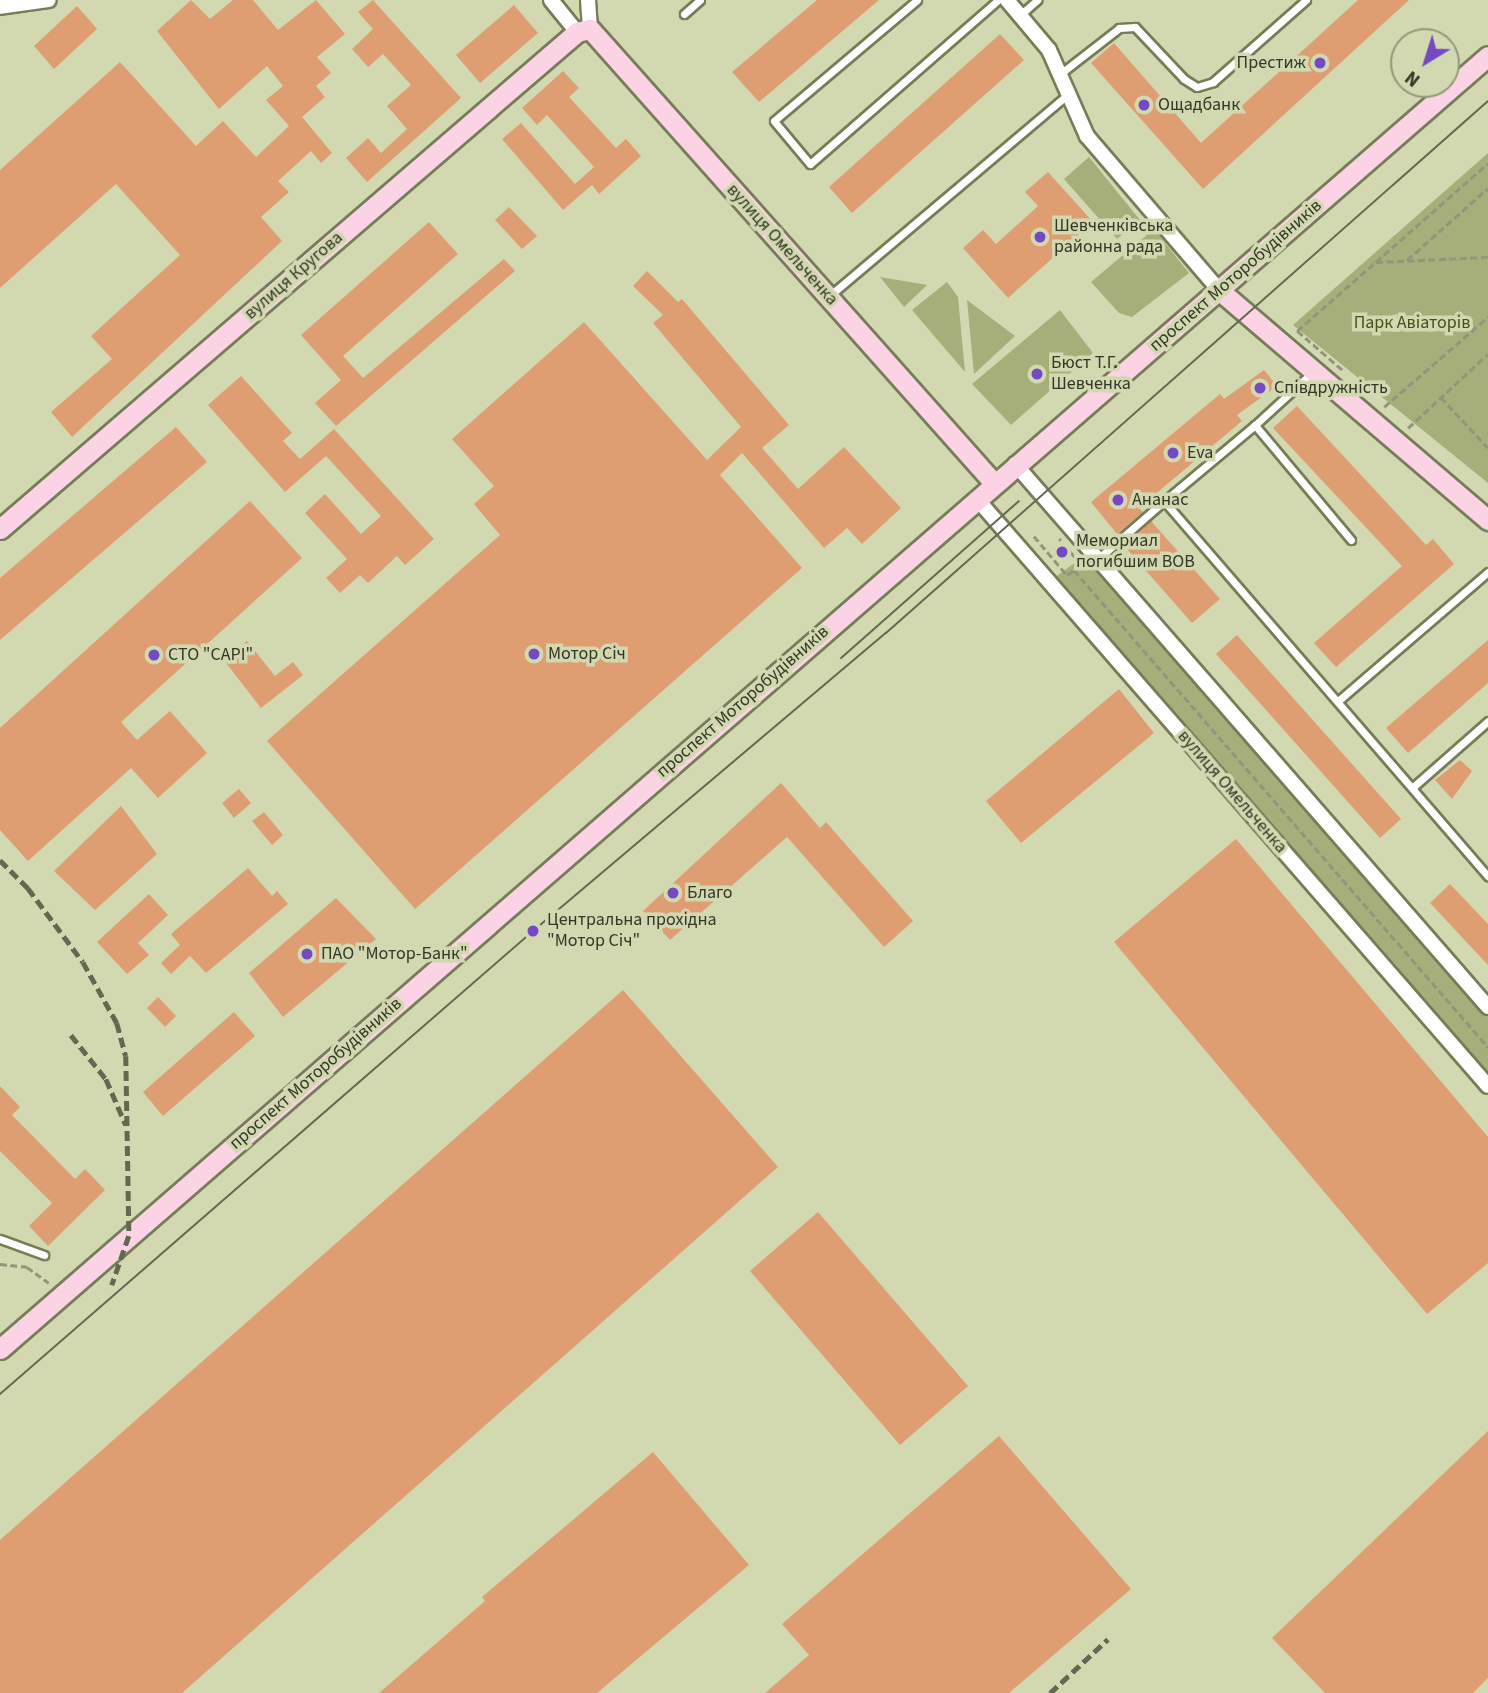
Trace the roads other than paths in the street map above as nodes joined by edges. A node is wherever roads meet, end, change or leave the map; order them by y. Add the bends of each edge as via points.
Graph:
1 (49, 0) edge
2 (551, 0) edge
3 (588, 0) edge
4 (700, 0) edge
5 (917, 0) edge
6 (998, 0) edge
7 (1007, 0) edge
8 (1037, 0) edge
9 (1306, 0) edge
10 (0, 7) edge
11 (684, 14) dead end
12 (1020, 15) junction
13 (584, 30) junction
14 (1488, 56) edge
15 (1060, 74) junction
16 (1068, 94) junction
17 (1220, 291) junction
18 (828, 297) junction
19 (1315, 370) junction
20 (1255, 425) junction
21 (1016, 464) junction
22 (994, 483) junction
23 (977, 499) junction
24 (1164, 501) junction
25 (1488, 520) edge
26 (0, 529) edge
27 (1351, 540) dead end
28 (1100, 557) junction
29 (1488, 572) edge
30 (1338, 701) junction
31 (1488, 721) edge
32 (1413, 787) junction
33 (1488, 876) edge
34 (1488, 1007) edge
35 (1488, 1086) edge
36 (0, 1240) edge
37 (44, 1255) dead end
38 (0, 1349) edge

1 - 10 street
2 - 13 street
3 - 13 street
4 - 11 lane
5 - 6 lane via 774,121 810,163
7 - 12 street
8 - 12 lane
9 - 15 lane via 1213,82 1197,87 1135,27 1119,29
12 - 15 street via 1049,50
13 - 18 main road, вулиця Омельченка
13 - 26 main road, вулиця Кругова
14 - 17 main road, проспект Моторобудівників
15 - 16 street
16 - 17 street via 1087,136
16 - 18 lane
17 - 19 main road
17 - 21 main road, проспект Моторобудівників
18 - 22 main road, вулиця Омельченка
19 - 20 lane
19 - 25 main road
20 - 24 lane
20 - 27 lane
21 - 22 main road, проспект Моторобудівників
21 - 28 street
22 - 23 main road, проспект Моторобудівників
23 - 35 street, вулиця Омельченка
23 - 38 main road, проспект Моторобудівників
24 - 28 lane
24 - 30 lane
28 - 34 street
29 - 30 lane
30 - 32 lane
31 - 32 lane
32 - 33 lane
36 - 37 lane

